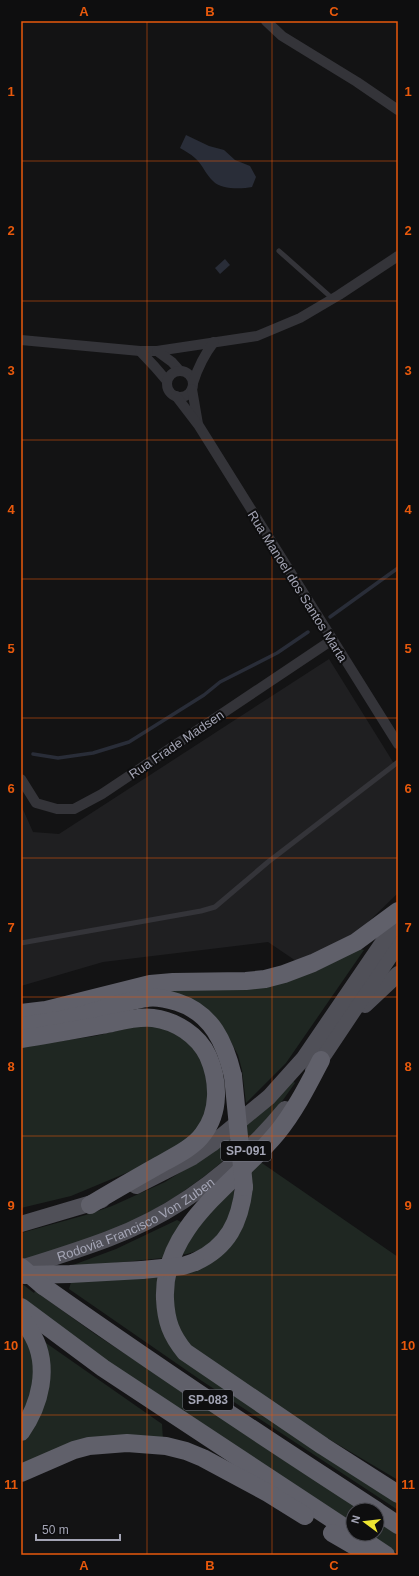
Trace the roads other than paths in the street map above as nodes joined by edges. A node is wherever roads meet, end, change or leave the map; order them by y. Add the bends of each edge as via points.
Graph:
1 (266, 21) edge
2 (398, 110) edge
3 (279, 251) dead end
4 (398, 256) edge
5 (332, 299) junction
6 (21, 340) edge
7 (214, 342) junction
8 (192, 345) junction
9 (140, 351) junction
10 (157, 351) junction
11 (172, 362) junction
12 (180, 370) junction
13 (167, 381) junction
14 (192, 386) junction
15 (176, 396) junction
16 (199, 426) junction
17 (332, 640) junction
18 (398, 744) edge
19 (398, 762) edge
20 (21, 779) edge
21 (398, 911) edge
22 (398, 922) edge
23 (21, 942) edge
24 (398, 944) edge
25 (398, 974) edge
26 (21, 1014) edge
27 (344, 1025) junction
28 (21, 1026) edge
29 (21, 1039) edge
30 (321, 1060) junction
31 (90, 1205) junction
32 (21, 1224) edge
33 (21, 1268) edge
34 (21, 1275) edge
35 (21, 1307) edge
36 (21, 1318) edge
37 (21, 1432) edge
38 (21, 1473) edge
39 (398, 1494) edge
40 (364, 1502) edge
41 (385, 1516) edge
42 (398, 1525) edge
43 (345, 1527) edge
44 (367, 1542) edge
45 (370, 1555) edge
46 (386, 1555) edge

1 - 2 street via 282,36
3 - 5 lane
4 - 5 street
5 - 7 street via 300,318 257,336
6 - 9 street
7 - 8 street
7 - 14 street via 197,369
8 - 10 street
8 - 11 street
9 - 10 street
9 - 13 street
10 - 11 street
11 - 12 street
12 - 13 street via 169,376
12 - 14 street via 191,377
13 - 15 street via 168,390
14 - 15 street via 188,394
14 - 16 street, Rua Manoel dos Santos Marta
15 - 16 street, Rua Manoel dos Santos Marta
16 - 17 street, Rua Manoel dos Santos Marta
17 - 18 street, Rua Manoel dos Santos Marta
17 - 20 street, Rua Frade Madsen via 102,794 74,809 57,810 36,803
19 - 23 lane via 268,862 215,907
21 - 26 highway via 356,942 313,963 265,979 150,984
22 - 31 main road, Rodovia Francisco Von Zuben / SP-091 via 304,1058 270,1097 193,1157 148,1181
24 - 27 main road, Rodovia Francisco Von Zuben / SP-091
25 - 27 main road
27 - 30 main road, Rodovia Francisco Von Zuben / SP-091
28 - 34 highway, bridge via 68,1018 148,997 166,998 196,1011 212,1025 228,1055 244,1187 240,1211 229,1234 214,1252 195,1262 183,1266 142,1270
29 - 31 highway via 151,1018 171,1023 188,1032 209,1060 216,1082 216,1095 210,1123 203,1135 192,1145
30 - 33 main road, Rodovia Francisco Von Zuben / SP-091 via 274,1122 253,1145 195,1194 143,1224 109,1239
30 - 39 highway via 290,1117 260,1152 210,1201 184,1233 175,1249 166,1276 166,1310 174,1339 185,1352
31 - 32 main road, Rodovia Francisco Von Zuben / SP-091
33 - 40 highway, SP-083, bridge via 155,1365
35 - 43 highway, SP-083 via 103,1368
36 - 37 highway via 33,1336 42,1369 41,1387 36,1404
38 - 45 highway via 74,1450 107,1444 148,1444 186,1451 237,1476
41 - 42 highway, SP-083
44 - 46 highway, SP-083

